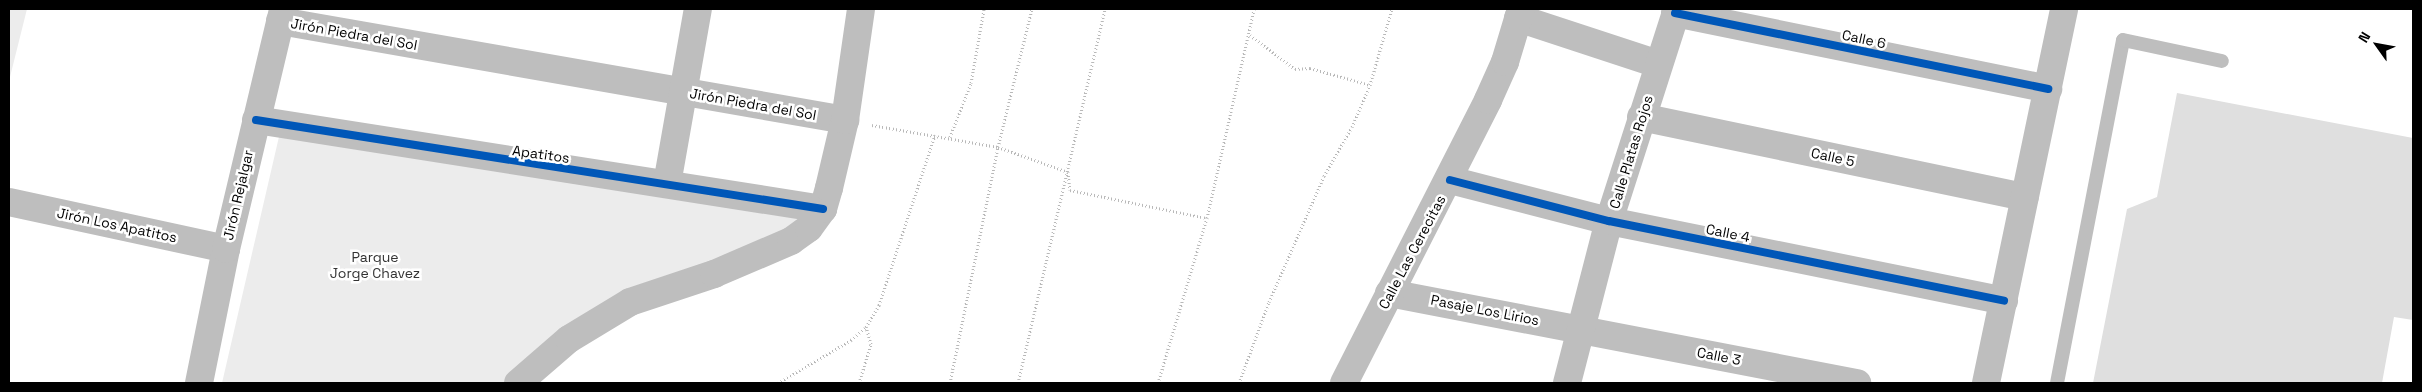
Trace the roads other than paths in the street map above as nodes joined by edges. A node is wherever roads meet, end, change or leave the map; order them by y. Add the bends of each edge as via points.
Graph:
1 (698, 9) edge
2 (861, 9) edge
3 (2064, 9) edge
4 (1676, 11) edge
5 (1520, 13) edge
6 (281, 15) edge
7 (2222, 61) dead end
8 (1658, 64) junction
9 (2048, 89) junction
10 (685, 93) junction
11 (1641, 117) junction
12 (256, 120) junction
13 (845, 120) junction
14 (1450, 180) junction
15 (667, 184) junction
16 (2025, 197) junction
17 (9, 202) edge
18 (823, 209) junction
19 (1609, 221) junction
20 (226, 249) junction
21 (1389, 292) junction
22 (2004, 301) junction
23 (1580, 328) junction
24 (200, 383) edge
25 (518, 383) edge
26 (1344, 383) edge
27 (1567, 383) edge
28 (1857, 383) edge
29 (1986, 383) edge
30 (2057, 383) edge

1 - 10 street
2 - 13 street
3 - 9 street
4 - 8 street, Calle Platas Rojos
4 - 9 street, Calle 6
5 - 8 street
5 - 14 street, Calle Las Cerecitas via 1505,62
6 - 10 street, Jirón Piedra del Sol
6 - 12 street, Jirón Rejalgar
7 - 30 lane via 2123,40
8 - 11 street, Calle Platas Rojos
9 - 16 street
10 - 13 street, Jirón Piedra del Sol
10 - 15 street
11 - 16 street, Calle 5
11 - 19 street, Calle Platas Rojos
12 - 15 street, Apatitos
12 - 20 street, Jirón Rejalgar
13 - 18 street
14 - 19 street, Calle 4
14 - 21 street, Calle Las Cerecitas
15 - 18 street, Apatitos
16 - 22 street
17 - 20 street, Jirón Los Apatitos
18 - 25 street via 809,228 791,241 714,274 630,302 569,339
19 - 22 street, Calle 4
19 - 23 street, Calle Platas Rojos
20 - 24 street, Jirón Rejalgar
21 - 23 street, Pasaje Los Lirios
21 - 26 street, Calle Las Cerecitas
22 - 29 street
23 - 27 street, Calle Platas Rojos
23 - 28 street, Calle 3

